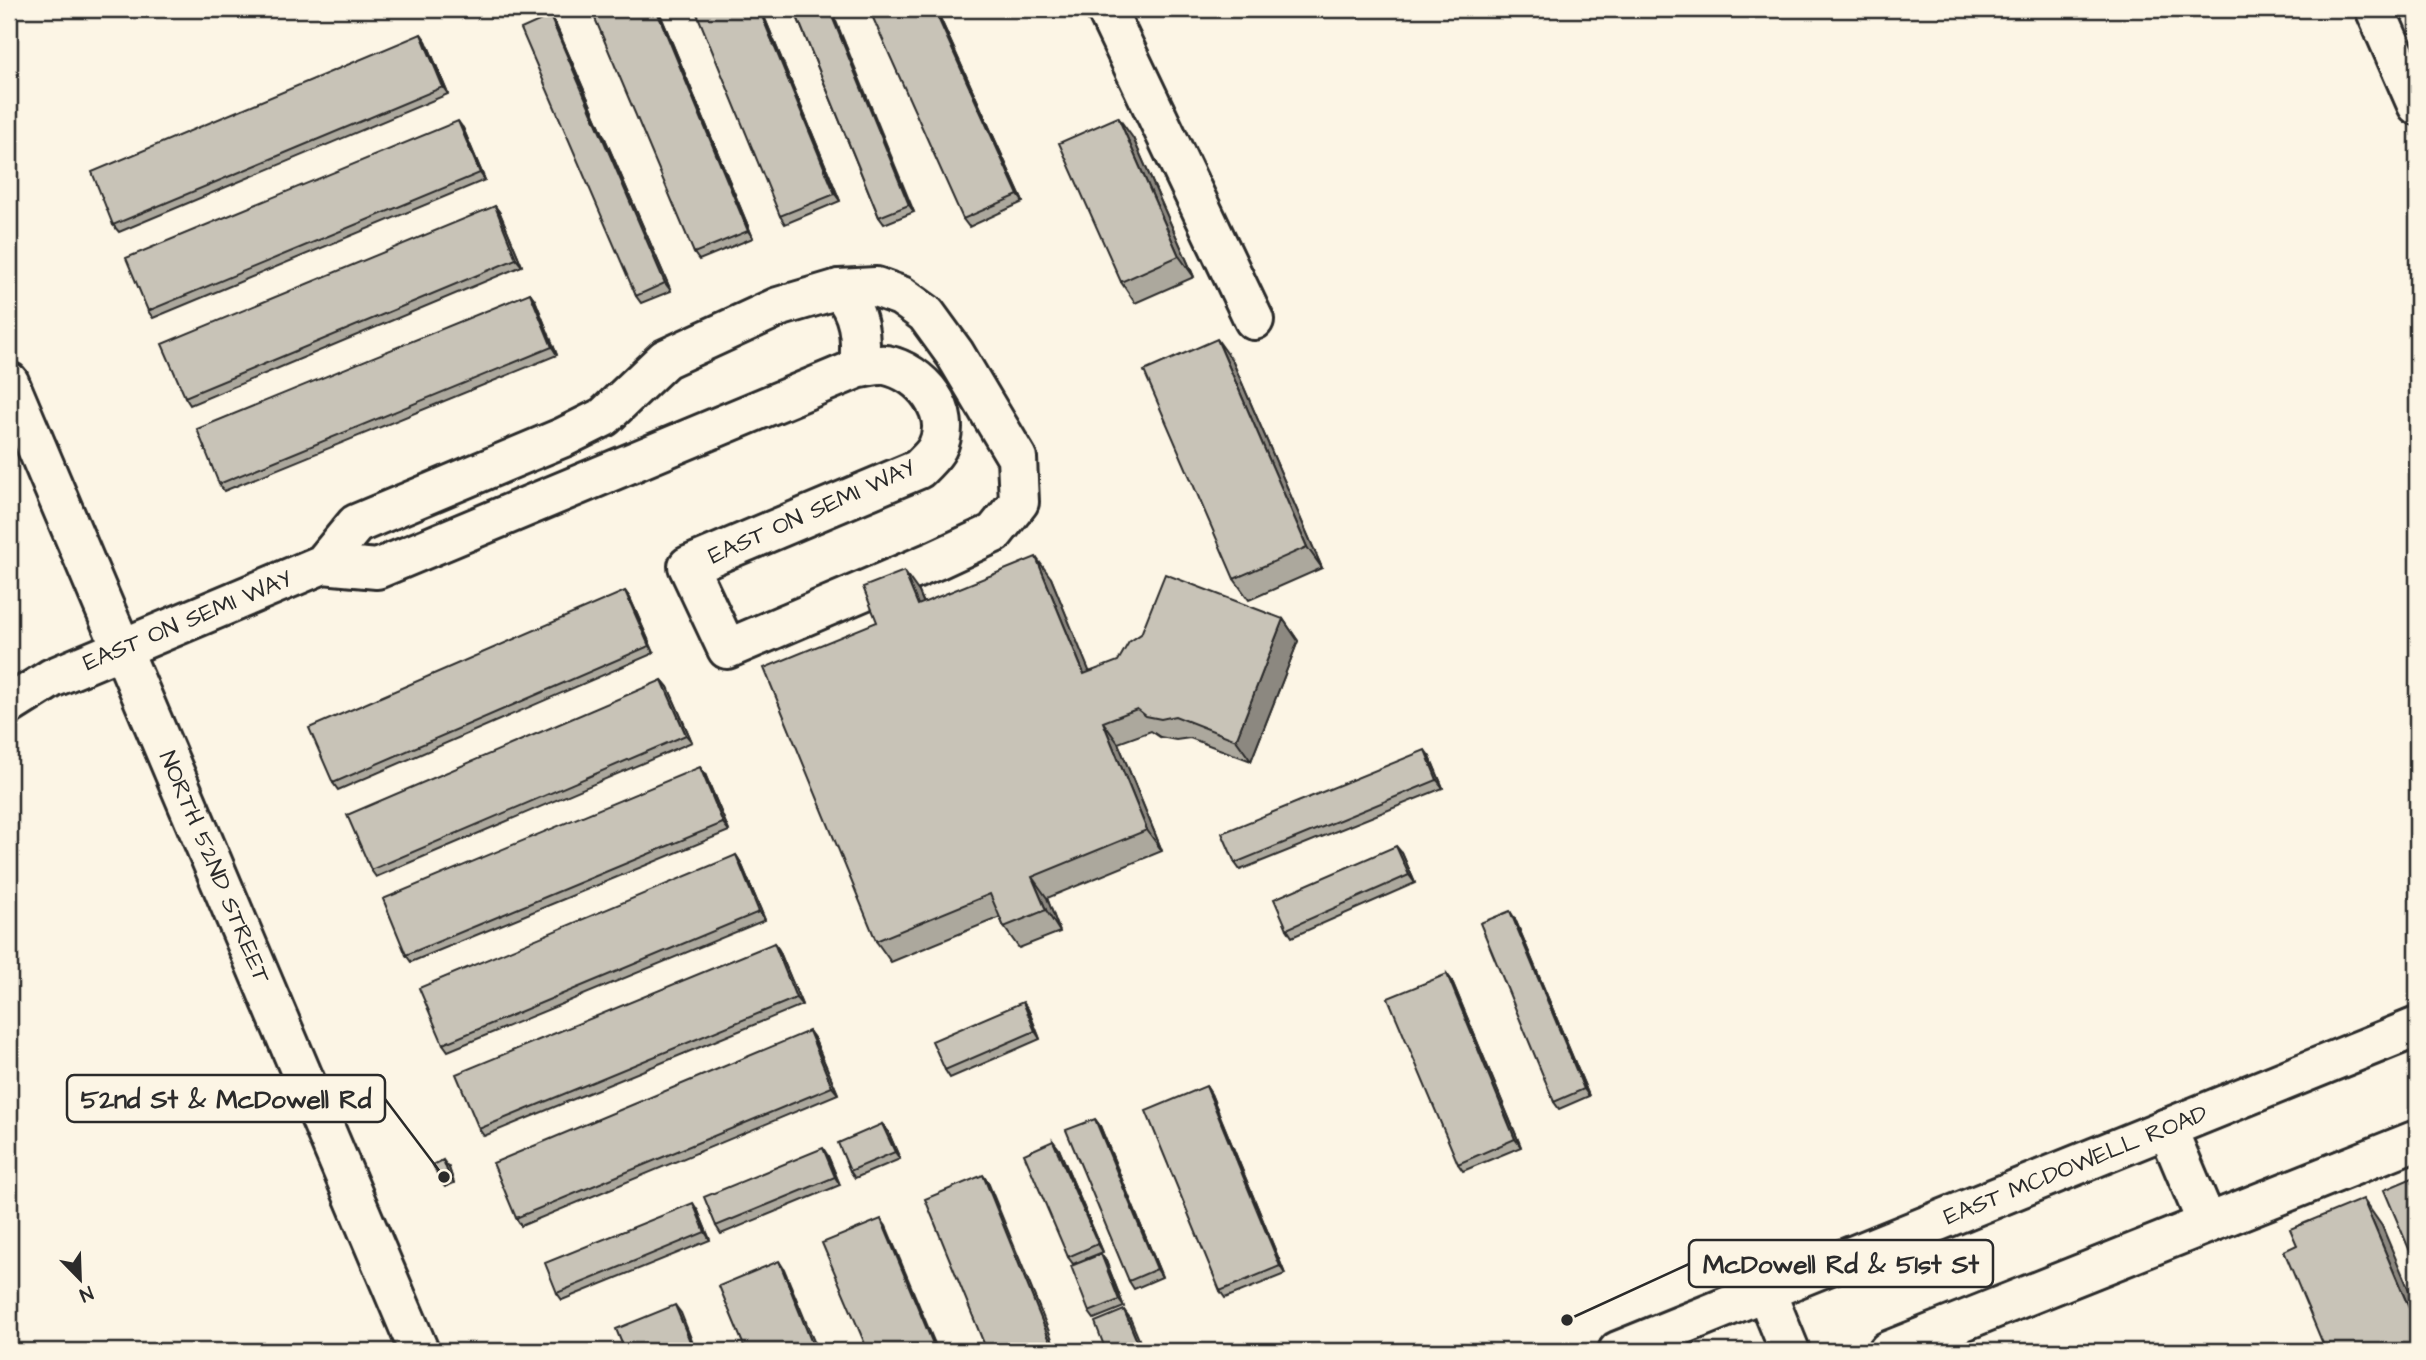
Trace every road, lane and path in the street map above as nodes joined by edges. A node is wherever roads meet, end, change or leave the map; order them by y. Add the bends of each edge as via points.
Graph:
1 (1106, 9) edge
2 (2375, 9) edge
3 (2417, 105) edge
4 (839, 289) junction
5 (1254, 320) dead end
6 (859, 368) junction
7 (9, 382) edge
8 (323, 564) junction
9 (122, 648) junction
10 (9, 705) edge
11 (2417, 1027) edge
12 (2167, 1128) junction
13 (2417, 1140) edge
14 (2207, 1223) junction
15 (1765, 1290) junction
16 (419, 1351) edge
17 (1618, 1351) edge
18 (1790, 1351) edge
19 (1888, 1351) edge

1 - 5 street
2 - 3 street
4 - 6 street via 851,302 861,341
4 - 6 street, EAST ON SEMI WAY via 876,287 901,296 926,314 956,354 1017,458 1020,502 994,533 726,649 688,566 919,469 936,450 942,434 940,415 932,395 919,381 884,365
4 - 8 street, EAST ON SEMI WAY via 778,307 665,359 604,417 356,524
6 - 8 street, EAST ON SEMI WAY via 377,569
7 - 9 street, NORTH 52ND STREET
8 - 9 street, EAST ON SEMI WAY
9 - 10 street, EAST ON SEMI WAY via 52,678
9 - 16 street, NORTH 52ND STREET
11 - 12 street, EAST MCDOWELL ROAD
12 - 14 street
12 - 15 street, EAST MCDOWELL ROAD
13 - 14 street
14 - 19 street
15 - 17 street, EAST MCDOWELL ROAD
15 - 18 street

